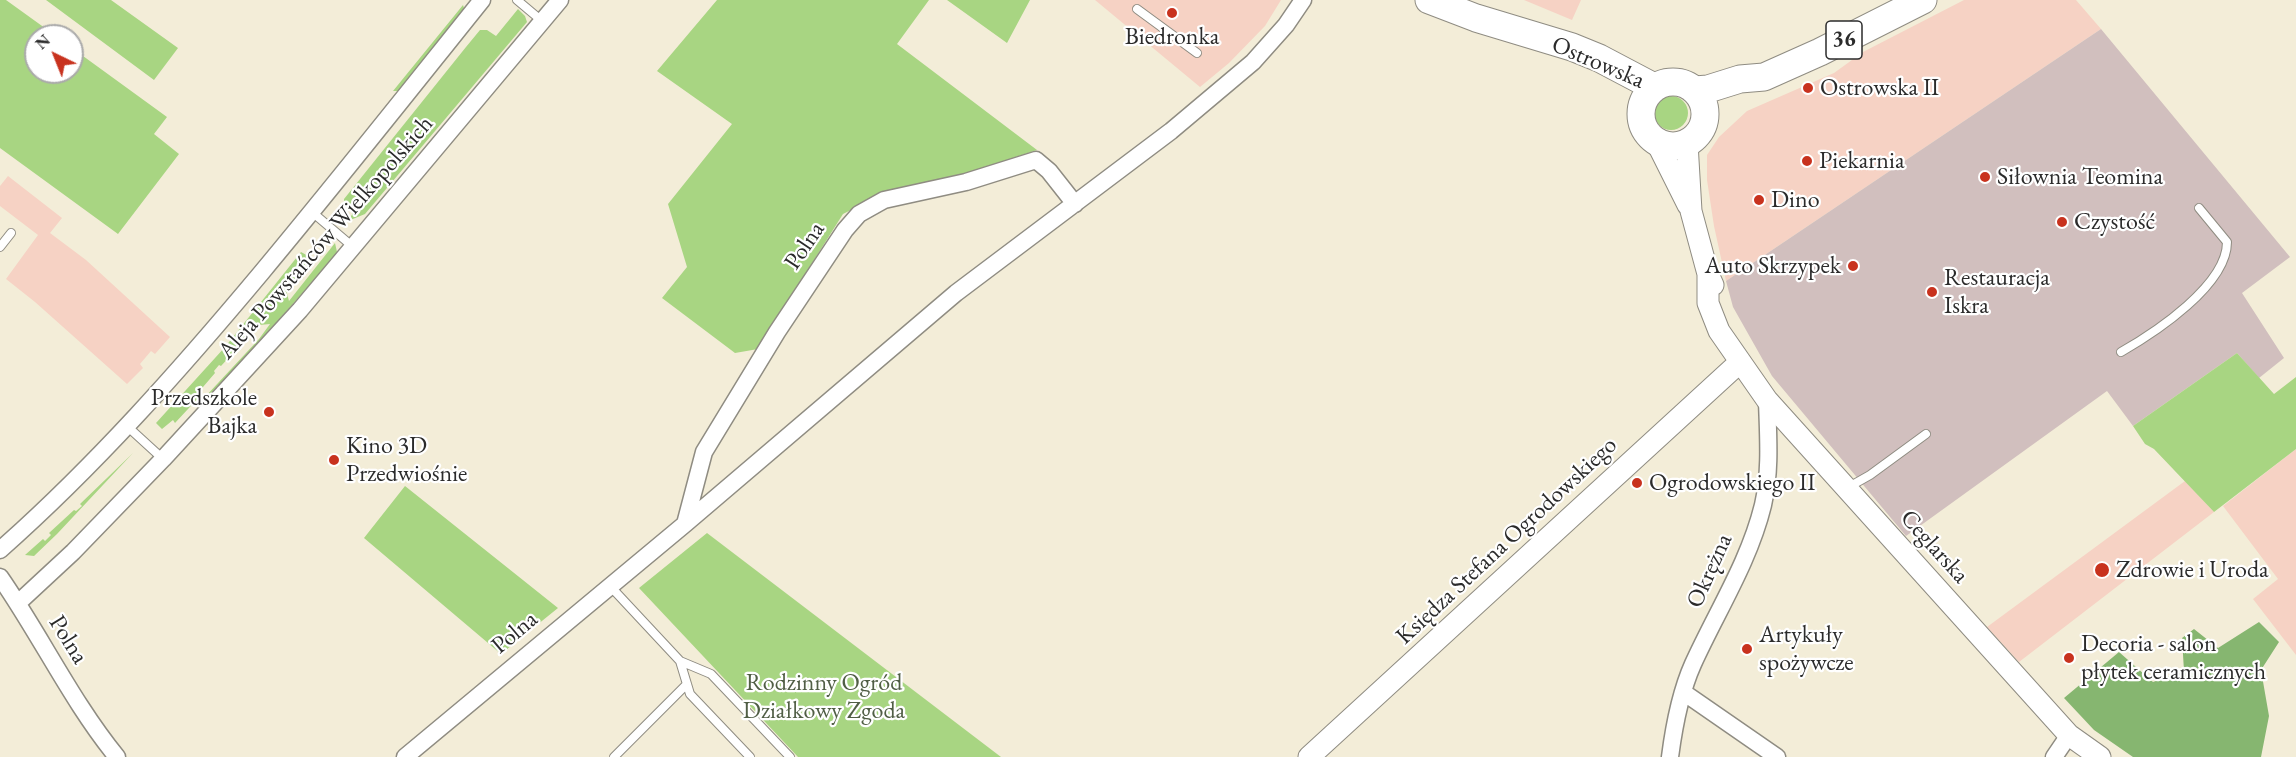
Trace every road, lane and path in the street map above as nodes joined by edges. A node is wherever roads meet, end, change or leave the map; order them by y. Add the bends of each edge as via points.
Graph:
1 (482, 0) edge
2 (517, 0) edge
3 (561, 0) edge
4 (1304, 0) edge
5 (1429, 0) edge
6 (1923, 0) edge
7 (1137, 9) dead end
8 (542, 21) junction
9 (1542, 39) junction
10 (1197, 53) dead end
11 (1654, 87) junction
12 (1700, 102) junction
13 (1640, 114) junction
14 (1657, 142) junction
15 (1687, 143) junction
16 (1074, 204) junction
17 (2199, 208) dead end
18 (1691, 211) junction
19 (312, 212) junction
20 (11, 233) dead end
21 (0, 246) edge
22 (352, 246) junction
23 (2121, 352) dead end
24 (1740, 362) junction
25 (1767, 400) junction
26 (128, 427) junction
27 (1926, 434) dead end
28 (163, 459) junction
29 (1846, 488) junction
30 (684, 524) junction
31 (0, 550) edge
32 (0, 577) edge
33 (610, 586) junction
34 (18, 603) junction
35 (680, 661) junction
36 (687, 684) junction
37 (1683, 692) junction
38 (2069, 735) junction
39 (117, 757) edge
40 (405, 757) edge
41 (614, 757) edge
42 (750, 757) edge
43 (790, 757) edge
44 (1309, 757) edge
45 (1670, 757) edge
46 (1777, 757) edge
47 (2054, 757) edge
48 (2100, 757) edge

1 - 19 street, Aleja Powstańców Wielkopolskich
2 - 8 lane
3 - 8 street, Aleja Powstańców Wielkopolskich
4 - 16 street, Polna via 1253,62 1171,131
5 - 9 main road, Ostrowska
6 - 12 main road, 36 via 1820,52 1764,77 1740,80
7 - 10 lane
8 - 22 street, Aleja Powstańców Wielkopolskich
9 - 11 main road, Ostrowska via 1599,58
9 - 13 main road, Ostrowska via 1606,79
11 - 12 main road, 36 via 1680,82
11 - 13 main road
12 - 15 main road via 1699,134
13 - 14 main road via 1647,134
14 - 15 main road via 1678,147
14 - 18 street, Ceglarska
15 - 18 street, Ceglarska
16 - 30 street, Polna via 956,293
16 - 30 street, Polna via 1036,160 966,182 884,200 859,214 777,332 704,452
17 - 23 lane via 2227,242 2227,254 2186,308
18 - 24 street, Ceglarska via 1708,274 1732,326
19 - 22 lane
19 - 26 street, Aleja Powstańców Wielkopolskich
20 - 21 lane
22 - 28 street, Aleja Powstańców Wielkopolskich via 300,310
24 - 25 street, Ceglarska
24 - 44 street, Księdza Stefana Ogrodowskiego
25 - 29 street, Ceglarska
25 - 37 street, Okrężna via 1769,469 1763,505 1748,549
26 - 28 lane
26 - 31 street, Aleja Powstańców Wielkopolskich via 46,510
27 - 29 lane
28 - 34 street, Aleja Powstańców Wielkopolskich
29 - 38 street, Ceglarska
30 - 33 street, Polna
32 - 34 street, Polna
33 - 35 lane
33 - 40 street, Polna
34 - 39 street, Polna
35 - 36 lane
35 - 43 lane via 711,674
36 - 41 lane
36 - 42 lane via 690,694
37 - 45 street, Okrężna
37 - 46 street
38 - 47 street
38 - 48 street, Ceglarska

